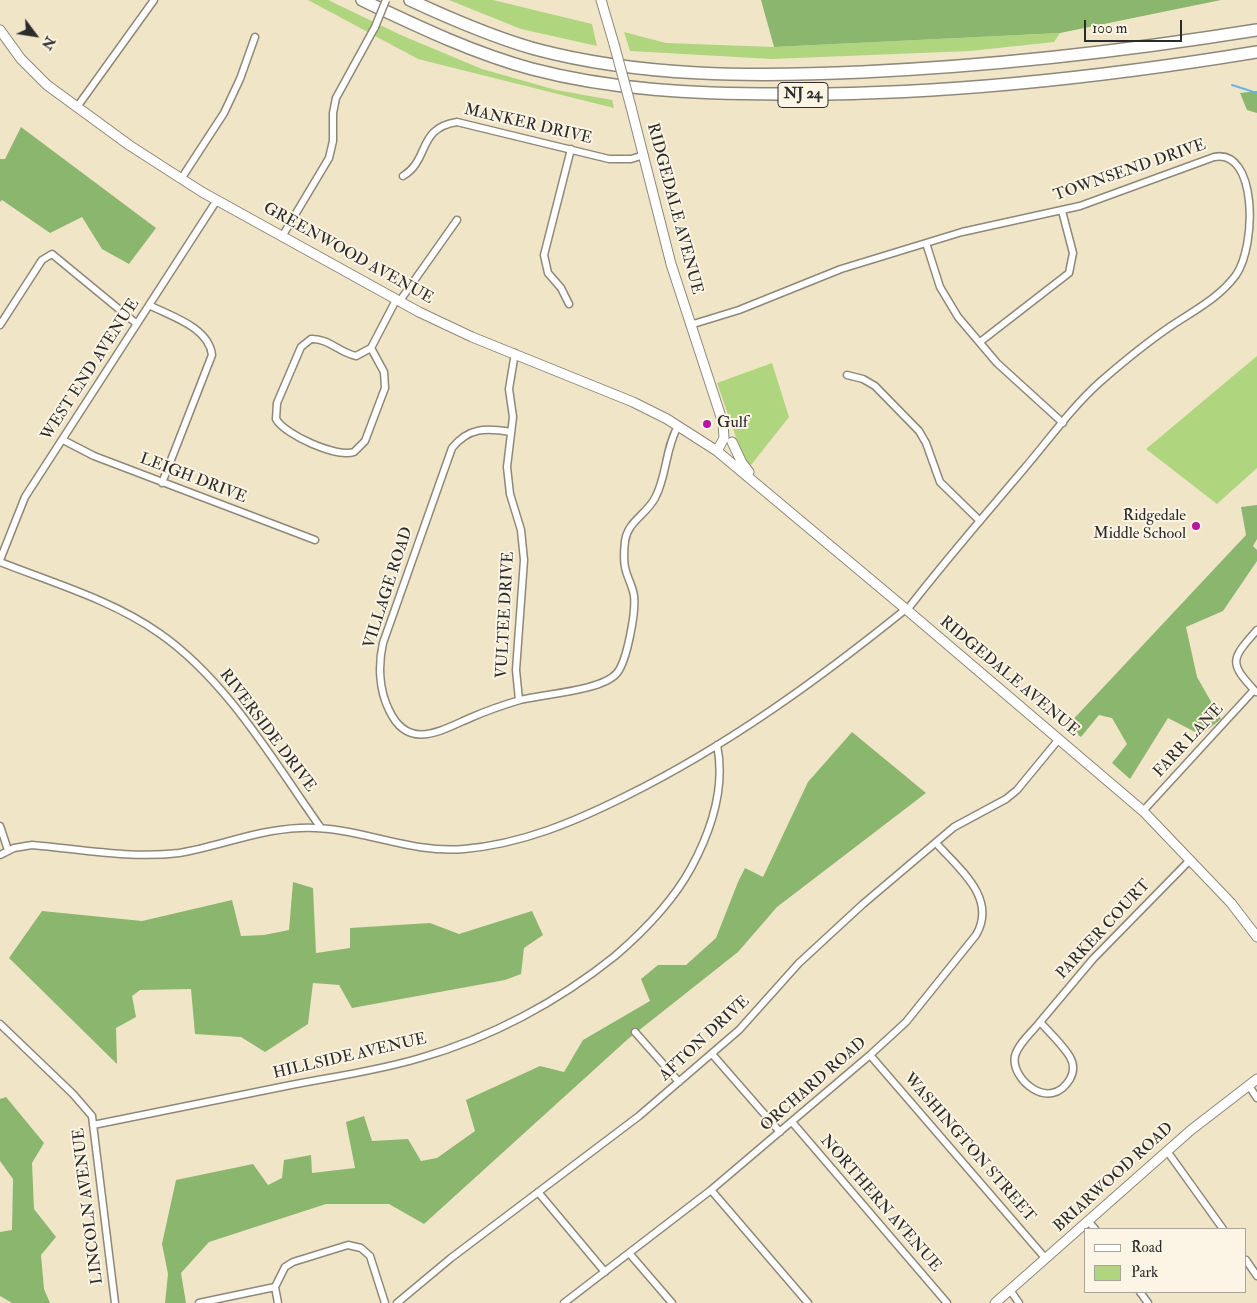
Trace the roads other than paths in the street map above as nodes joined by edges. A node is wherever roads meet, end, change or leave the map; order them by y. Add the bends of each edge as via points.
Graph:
1 (154, 0) edge
2 (362, 0) edge
3 (386, 0) edge
4 (410, 0) edge
5 (601, 0) edge
6 (0, 30) edge
7 (1257, 30) edge
8 (255, 37) dead end
9 (1257, 52) edge
10 (76, 107) junction
11 (571, 149) junction
12 (644, 155) junction
13 (1247, 167) dead end
14 (404, 176) dead end
15 (181, 179) junction
16 (1255, 192) dead end
17 (217, 200) junction
18 (1062, 211) junction
19 (457, 220) dead end
20 (283, 235) junction
21 (926, 243) junction
22 (398, 301) junction
23 (569, 304) dead end
24 (149, 305) junction
25 (137, 324) junction
26 (0, 325) edge
27 (690, 325) junction
28 (980, 342) junction
29 (371, 348) junction
30 (515, 354) junction
31 (846, 375) dead end
32 (724, 423) junction
33 (1063, 423) junction
34 (678, 426) junction
35 (511, 432) junction
36 (63, 440) junction
37 (732, 442) junction
38 (717, 451) junction
39 (724, 458) junction
40 (752, 479) junction
41 (162, 483) junction
42 (980, 521) junction
43 (315, 540) dead end
44 (0, 561) edge
45 (906, 609) junction
46 (1257, 630) edge
47 (1256, 691) edge
48 (519, 700) junction
49 (1060, 739) junction
50 (717, 745) junction
51 (1143, 811) junction
52 (0, 826) edge
53 (321, 828) junction
54 (936, 843) junction
55 (8, 850) junction
56 (0, 855) edge
57 (1190, 860) junction
58 (1257, 937) edge
59 (1040, 1022) junction
60 (0, 1024) edge
61 (635, 1032) dead end
62 (712, 1054) junction
63 (870, 1055) junction
64 (1257, 1080) edge
65 (679, 1082) junction
66 (1248, 1086) junction
67 (1257, 1098) edge
68 (792, 1122) junction
69 (93, 1125) junction
70 (780, 1132) junction
71 (1167, 1151) junction
72 (711, 1190) junction
73 (538, 1192) junction
74 (1092, 1226) edge
75 (1222, 1228) edge
76 (1084, 1232) edge
77 (629, 1253) junction
78 (1046, 1259) junction
79 (1247, 1261) edge
80 (605, 1272) junction
81 (1257, 1276) edge
82 (275, 1287) junction
83 (1010, 1290) junction
84 (115, 1303) edge
85 (200, 1303) edge
86 (278, 1303) edge
87 (386, 1303) edge
88 (397, 1303) edge
89 (564, 1303) edge
90 (672, 1303) edge
91 (808, 1303) edge
92 (947, 1303) edge
93 (994, 1303) edge
94 (1019, 1303) edge

1 - 10 street
2 - 9 highway, NJ 24 via 448,40 531,68 618,86 662,90 800,95 920,90 1096,75
3 - 20 street, bridge via 336,98 334,141 329,158
4 - 7 highway, NJ 24 via 494,36 577,58 664,70 756,74 988,65 1124,50
5 - 12 main road, RIDGEDALE AVENUE, bridge
6 - 10 main road, GREENWOOD AVENUE via 31,69
8 - 15 street via 224,113
10 - 15 main road, GREENWOOD AVENUE
11 - 12 street, MANKER DRIVE via 609,159
11 - 14 street, MANKER DRIVE via 464,122 449,123 430,134 415,168
11 - 23 street via 544,255 548,272
12 - 27 main road, RIDGEDALE AVENUE
13 - 18 street, TOWNSEND DRIVE via 1228,156 1214,157
15 - 17 main road, GREENWOOD AVENUE
16 - 33 street via 1252,242 1243,264 1228,286 1122,362 1091,390
17 - 20 main road, GREENWOOD AVENUE
17 - 24 street, WEST END AVENUE
18 - 21 street, TOWNSEND DRIVE
18 - 28 street via 1073,253 1069,273
19 - 22 street
20 - 22 main road, GREENWOOD AVENUE
21 - 27 street, TOWNSEND DRIVE via 840,269 739,310
21 - 28 street via 933,270 948,302
22 - 29 street
22 - 30 main road, GREENWOOD AVENUE
24 - 25 street, WEST END AVENUE
24 - 41 street via 201,333 212,354
25 - 26 street via 52,254 42,260
25 - 36 street, WEST END AVENUE
27 - 32 main road, RIDGEDALE AVENUE
28 - 33 street via 1013,379
29 - 29 street via 356,356 341,352 323,340 311,339 304,343 275,409 279,424 290,433 338,453 359,449 365,441 386,382
30 - 34 main road, GREENWOOD AVENUE via 634,402
30 - 35 street, VULTEE DRIVE via 509,389 513,417
31 - 42 street via 876,386 919,431 940,482
32 - 37 main road, RIDGEDALE AVENUE via 728,426
32 - 38 main road via 724,438
33 - 42 street
34 - 38 main road, GREENWOOD AVENUE
34 - 48 street, VILLAGE ROAD via 670,443 655,499 634,521 627,534 624,564 634,606 618,673 606,681
35 - 48 street, VULTEE DRIVE via 508,481 521,530 524,560 516,670
35 - 48 street, VILLAGE ROAD via 480,429 465,435 452,448 383,644 379,664 390,713 401,727 413,733 438,733 478,714
36 - 41 street, LEIGH DRIVE
36 - 44 street, WEST END AVENUE via 24,497
37 - 39 main road
37 - 40 main road, RIDGEDALE AVENUE
38 - 39 main road, RIDGEDALE AVENUE
39 - 40 main road, RIDGEDALE AVENUE
40 - 45 main road, RIDGEDALE AVENUE
41 - 43 street, LEIGH DRIVE
42 - 45 street
44 - 53 street, RIVERSIDE DRIVE via 117,609 178,646 225,694
45 - 49 main road, RIDGEDALE AVENUE
45 - 50 street via 805,687
46 - 47 street via 1243,646 1236,664 1239,673
47 - 51 street, FARR LANE
49 - 51 main road, RIDGEDALE AVENUE
49 - 54 street, AFTON DRIVE via 1017,790 961,822
50 - 53 street via 586,816 509,843 440,850
50 - 69 street, HILLSIDE AVENUE via 719,788 712,818 697,857 678,890 633,940 559,995 486,1034 422,1057
51 - 57 main road, RIDGEDALE AVENUE
52 - 55 street
53 - 55 street via 258,832 198,849 160,854 32,845
54 - 62 street, AFTON DRIVE via 816,945 739,1030
54 - 63 street, ORCHARD ROAD via 977,891 983,905 983,920 976,934 906,1022
55 - 56 street
57 - 58 main road, RIDGEDALE AVENUE via 1231,903
57 - 59 street, PARKER COURT via 1093,959
59 - 59 street, PARKER COURT via 1018,1050 1015,1065 1033,1088 1054,1094 1069,1081 1073,1065
60 - 69 street, LINCOLN AVENUE via 89,1111
61 - 65 street
62 - 65 street, AFTON DRIVE
62 - 70 street
63 - 68 street, ORCHARD ROAD
63 - 78 street, WASHINGTON STREET
64 - 66 main road, BRIARWOOD ROAD
65 - 73 street, AFTON DRIVE
66 - 67 street
66 - 71 main road, BRIARWOOD ROAD
68 - 70 street, ORCHARD ROAD
68 - 92 street, NORTHERN AVENUE
69 - 84 street, LINCOLN AVENUE
70 - 72 street, ORCHARD ROAD
71 - 74 main road, BRIARWOOD ROAD
71 - 75 street
72 - 77 street, ORCHARD ROAD
72 - 91 street
73 - 80 street
73 - 88 street, AFTON DRIVE
76 - 78 main road, BRIARWOOD ROAD
77 - 80 street, ORCHARD ROAD
77 - 90 street
78 - 83 main road, BRIARWOOD ROAD
79 - 81 street
80 - 89 street, ORCHARD ROAD
82 - 85 street
82 - 86 street
82 - 87 street via 280,1273 290,1264 342,1246 354,1246 366,1251 374,1262
83 - 93 main road, BRIARWOOD ROAD
83 - 94 street

